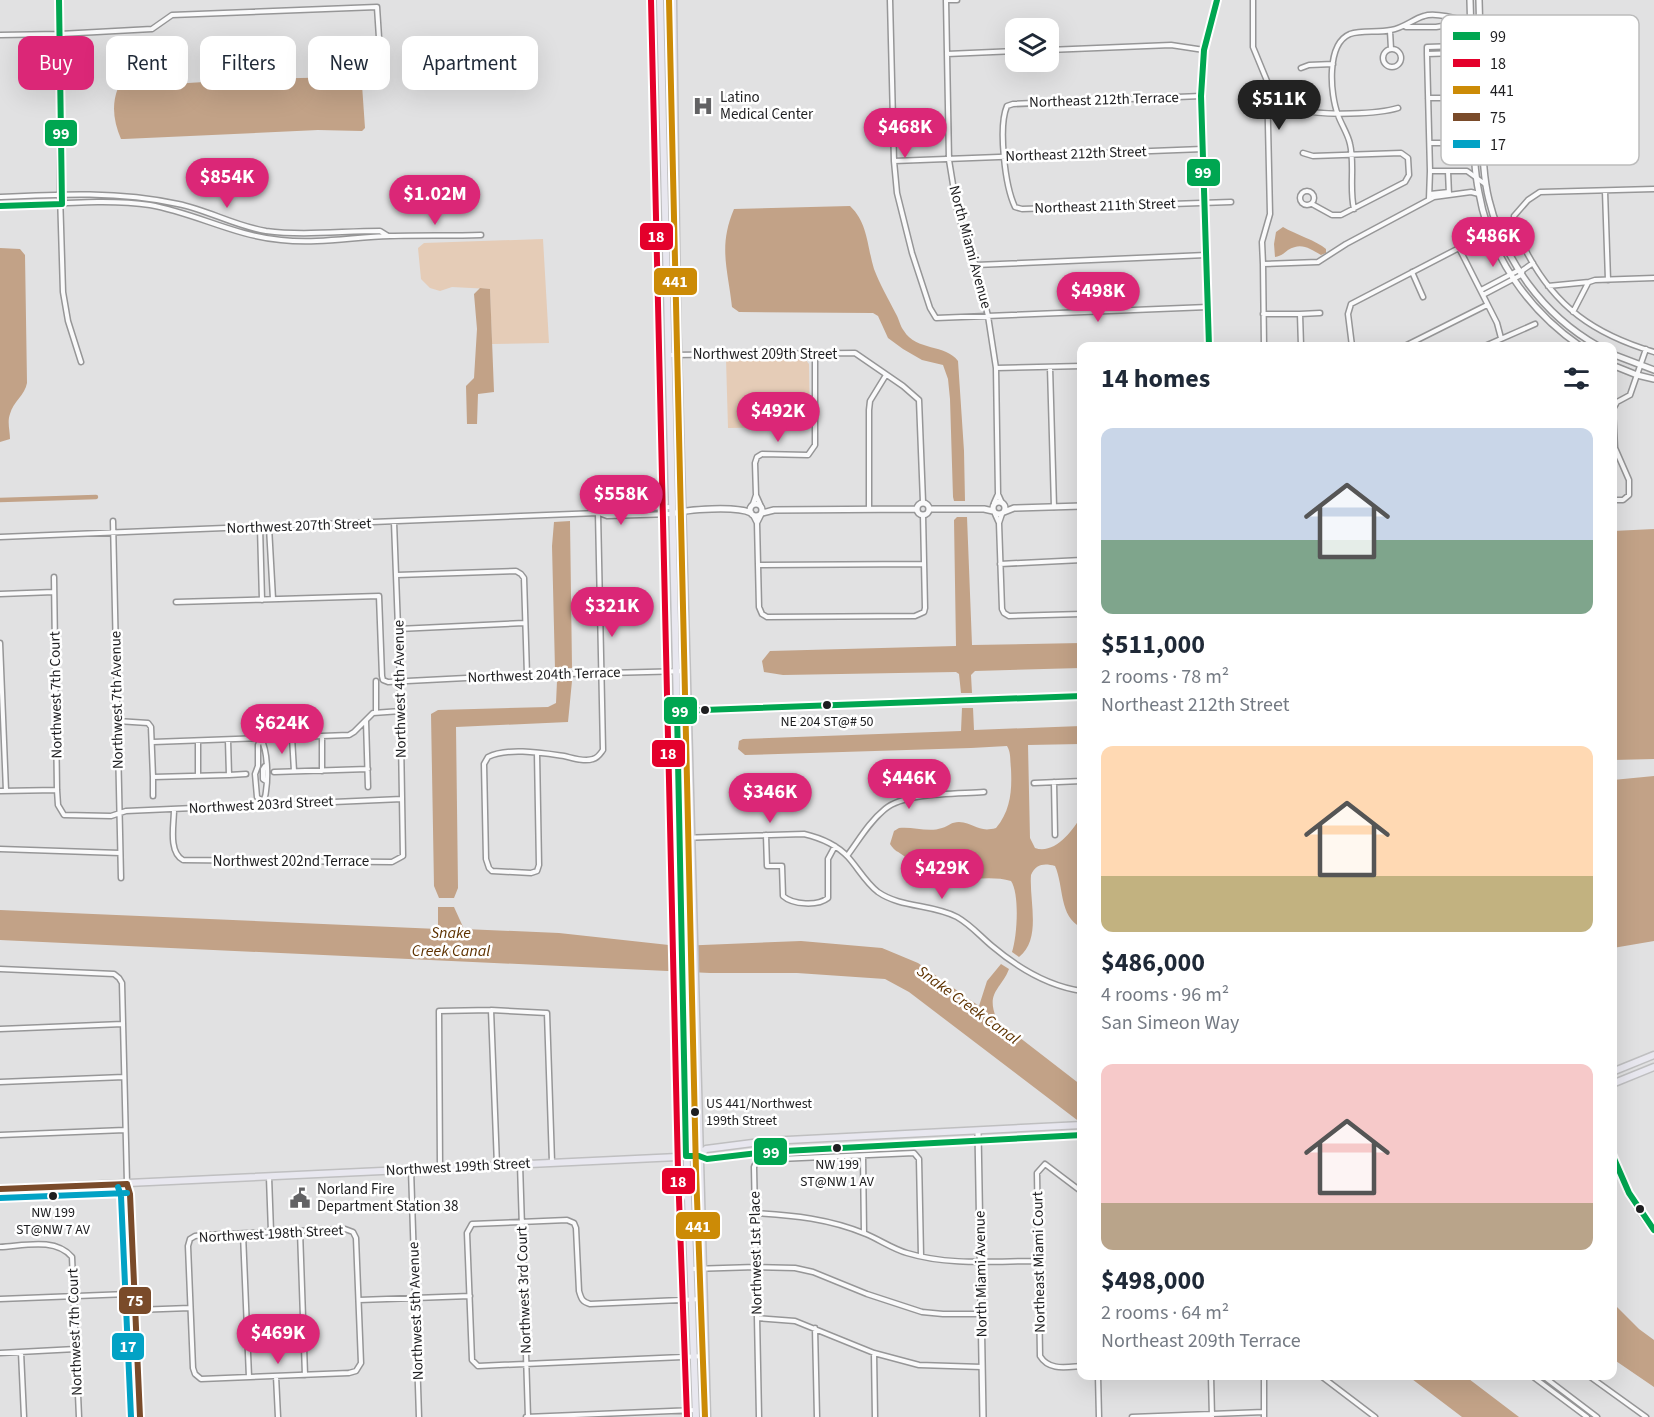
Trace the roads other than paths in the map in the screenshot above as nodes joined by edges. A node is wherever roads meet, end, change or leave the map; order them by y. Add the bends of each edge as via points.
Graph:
1 (59, 0) edge
2 (660, 0) edge
3 (673, 0) edge
4 (890, 0) edge
5 (946, 0) edge
6 (957, 0) edge
7 (1217, 0) edge
8 (1253, 0) edge
9 (1470, 0) edge
10 (1479, 0) edge
11 (1469, 15) edge
12 (1480, 15) edge
13 (1441, 16) edge
14 (1441, 26) edge
15 (1406, 27) junction
16 (1390, 31) junction
17 (60, 34) junction
18 (0, 35) edge
19 (379, 36) edge
20 (1441, 47) edge
21 (1391, 49) junction
22 (1059, 50) edge
23 (1204, 50) junction
24 (1005, 51) edge
25 (947, 54) junction
26 (1427, 54) junction
27 (1441, 54) edge
28 (1333, 64) junction
29 (1301, 68) dead end
30 (1201, 96) junction
31 (1428, 98) junction
32 (1441, 98) edge
33 (1398, 108) dead end
34 (1302, 110) dead end
35 (1337, 113) junction
36 (662, 121) junction
37 (674, 121) junction
38 (1430, 143) junction
39 (1441, 143) edge
40 (1204, 149) junction
41 (1303, 153) dead end
42 (1351, 154) junction
43 (1004, 156) junction
44 (894, 160) junction
45 (949, 160) junction
46 (1475, 165) joint
47 (1485, 165) edge
48 (1430, 171) junction
49 (1448, 171) junction
50 (1467, 171) junction
51 (1476, 176) junction
52 (1484, 183) junction
53 (1478, 187) junction
54 (1654, 189) edge
55 (1605, 191) junction
56 (1471, 192) junction
57 (60, 194) junction
58 (1430, 194) junction
59 (1449, 194) junction
60 (1479, 194) junction
61 (0, 197) edge
62 (1429, 200) junction
63 (1231, 202) dead end
64 (1206, 203) junction
65 (62, 204) junction
66 (1312, 204) dead end
67 (0, 206) edge
68 (1354, 208) junction
69 (481, 235) dead end
70 (388, 236) junction
71 (1207, 255) junction
72 (1533, 263) junction
73 (1263, 264) junction
74 (976, 265) junction
75 (1412, 272) junction
76 (1521, 272) junction
77 (1512, 277) junction
78 (1654, 278) edge
79 (1608, 280) junction
80 (1589, 282) junction
81 (1548, 286) junction
82 (1481, 290) junction
83 (1483, 295) junction
84 (1423, 297) dead end
85 (1487, 305) junction
86 (1208, 307) junction
87 (1573, 312) junction
88 (1320, 313) dead end
89 (1263, 314) junction
90 (1300, 314) junction
91 (988, 316) junction
92 (1535, 324) dead end
93 (1501, 338) junction
94 (1585, 339) junction
95 (1418, 341) edge
96 (1209, 342) edge
97 (1264, 342) edge
98 (1301, 342) edge
99 (1352, 342) edge
100 (1493, 342) edge
101 (1576, 342) edge
102 (1583, 342) edge
103 (1591, 342) edge
104 (1646, 349) junction
105 (1654, 352) edge
106 (668, 355) junction
107 (679, 355) junction
108 (815, 355) junction
109 (1617, 356) edge
110 (81, 362) dead end
111 (1077, 366) edge
112 (1640, 366) junction
113 (1050, 367) junction
114 (1617, 367) edge
115 (996, 368) junction
116 (1654, 370) edge
117 (886, 375) junction
118 (1637, 375) junction
119 (1654, 379) edge
120 (1617, 402) edge
121 (1617, 453) edge
122 (998, 494) junction
123 (1617, 500) edge
124 (923, 502) junction
125 (1003, 504) junction
126 (1077, 506) edge
127 (1054, 507) junction
128 (758, 508) junction
129 (994, 508) junction
130 (1014, 508) junction
131 (869, 509) junction
132 (916, 509) junction
133 (929, 509) junction
134 (672, 510) junction
135 (683, 510) junction
136 (742, 510) junction
137 (598, 513) junction
138 (1003, 513) junction
139 (752, 514) junction
140 (923, 515) junction
141 (113, 521) dead end
142 (394, 522) junction
143 (757, 523) junction
144 (999, 523) junction
145 (260, 527) junction
146 (269, 527) junction
147 (113, 532) junction
148 (0, 537) edge
149 (1077, 560) edge
150 (758, 564) junction
151 (924, 564) junction
152 (1000, 564) junction
153 (261, 568) junction
154 (271, 568) junction
155 (397, 575) junction
156 (54, 577) dead end
157 (261, 580) junction
158 (272, 580) junction
159 (54, 592) junction
160 (0, 594) edge
161 (273, 599) junction
162 (262, 600) junction
163 (176, 603) dead end
164 (1077, 614) edge
165 (524, 623) junction
166 (399, 629) junction
167 (0, 645) edge
168 (676, 671) junction
169 (687, 671) junction
170 (602, 673) junction
171 (527, 675) junction
172 (376, 681) dead end
173 (400, 681) junction
174 (1077, 696) edge
175 (401, 711) junction
176 (677, 711) junction
177 (688, 711) junction
178 (376, 712) junction
179 (366, 720) junction
180 (117, 721) junction
181 (322, 736) junction
182 (292, 737) junction
183 (261, 739) junction
184 (228, 740) junction
185 (198, 741) junction
186 (153, 742) junction
187 (537, 753) junction
188 (266, 765) junction
189 (258, 766) junction
190 (368, 769) junction
191 (294, 771) junction
192 (322, 771) junction
193 (274, 772) dead end
194 (246, 774) dead end
195 (229, 775) junction
196 (198, 776) junction
197 (153, 777) junction
198 (1077, 781) edge
199 (1054, 782) junction
200 (1034, 783) dead end
201 (368, 787) dead end
202 (57, 790) junction
203 (0, 791) edge
204 (6, 791) junction
205 (984, 792) dead end
206 (153, 796) dead end
207 (402, 798) junction
208 (262, 803) junction
209 (174, 810) junction
210 (62, 813) joint
211 (120, 813) junction
212 (766, 835) junction
213 (1055, 835) dead end
214 (691, 837) junction
215 (680, 838) junction
216 (835, 846) junction
217 (0, 849) edge
218 (120, 854) junction
219 (403, 856) joint
220 (847, 856) junction
221 (121, 878) dead end
222 (682, 901) junction
223 (693, 901) junction
224 (0, 969) edge
225 (1077, 990) edge
226 (491, 1010) junction
227 (123, 1024) junction
228 (0, 1029) edge
229 (685, 1041) junction
230 (696, 1041) junction
231 (1654, 1055) edge
232 (1654, 1067) edge
233 (1617, 1070) edge
234 (124, 1077) junction
235 (0, 1082) edge
236 (1617, 1082) edge
237 (1077, 1125) edge
238 (125, 1130) junction
239 (978, 1131) junction
240 (0, 1135) edge
241 (1077, 1135) edge
242 (978, 1142) junction
243 (699, 1155) junction
244 (686, 1156) junction
245 (863, 1156) junction
246 (552, 1162) junction
247 (520, 1164) junction
248 (497, 1165) junction
249 (1617, 1165) edge
250 (441, 1167) junction
251 (411, 1169) junction
252 (269, 1177) junction
253 (127, 1184) junction
254 (687, 1186) junction
255 (1077, 1188) edge
256 (0, 1189) edge
257 (754, 1213) junction
258 (522, 1221) junction
259 (1654, 1230) edge
260 (300, 1231) junction
261 (271, 1232) junction
262 (243, 1233) junction
263 (864, 1233) junction
264 (0, 1247) edge
265 (921, 1256) junction
266 (1039, 1261) junction
267 (980, 1262) junction
268 (756, 1267) junction
269 (691, 1269) junction
270 (702, 1269) junction
271 (128, 1294) junction
272 (74, 1295) junction
273 (470, 1296) junction
274 (415, 1298) junction
275 (0, 1299) edge
276 (683, 1299) junction
277 (692, 1299) junction
278 (704, 1299) junction
279 (359, 1300) junction
280 (190, 1308) junction
281 (135, 1310) junction
282 (981, 1314) junction
283 (757, 1318) junction
284 (815, 1328) junction
285 (76, 1349) junction
286 (21, 1352) junction
287 (0, 1353) edge
288 (874, 1353) junction
289 (705, 1356) junction
290 (684, 1358) junction
291 (694, 1358) junction
292 (527, 1364) junction
293 (1077, 1366) edge
294 (982, 1368) junction
295 (305, 1375) junction
296 (276, 1376) junction
297 (249, 1377) junction
298 (1098, 1380) edge
299 (1211, 1380) edge
300 (1264, 1380) edge
301 (1326, 1380) edge
302 (1537, 1380) edge
303 (1548, 1380) edge
304 (1595, 1380) edge
305 (686, 1410) junction
306 (696, 1413) edge
307 (1212, 1415) edge
308 (1264, 1415) edge
309 (587, 1416) edge
310 (24, 1417) edge
311 (78, 1417) edge
312 (133, 1417) edge
313 (140, 1417) edge
314 (278, 1417) edge
315 (419, 1417) edge
316 (527, 1417) edge
317 (686, 1417) edge
318 (707, 1417) edge
319 (759, 1417) edge
320 (817, 1417) edge
321 (875, 1417) edge
322 (983, 1417) edge
323 (1099, 1417) edge
324 (1132, 1417) edge
325 (1154, 1417) edge
326 (1375, 1417) edge
327 (1587, 1417) edge
328 (1598, 1417) edge
329 (1646, 1417) edge

1 - 17 street
2 - 36 main road
3 - 37 main road
4 - 44 street
5 - 6 street
5 - 25 street, North Miami Avenue
7 - 23 street
8 - 73 street via 1253,47 1267,81 1270,214 1262,242
9 - 11 street
10 - 12 street
13 - 15 street via 1424,16
14 - 15 street
15 - 16 street
16 - 21 street
16 - 28 street via 1344,37 1337,46
17 - 18 street
17 - 19 street via 152,28 172,15 377,7
17 - 57 street
20 - 26 street via 1427,47
21 - 21 street via 1383,57 1384,63 1392,67 1400,63 1401,57
22 - 23 street via 1171,45
23 - 30 street
24 - 25 street
25 - 45 street, North Miami Avenue
26 - 27 street
26 - 31 street
28 - 29 street
28 - 35 street via 1332,95
30 - 40 street
30 - 43 street, Northeast 212th Terrace via 1013,104 1004,113
31 - 32 street
31 - 38 street
33 - 35 street
34 - 35 street
35 - 42 street
36 - 37 street
36 - 106 main road
37 - 107 main road
38 - 39 street
38 - 48 street
40 - 43 street, Northeast 212th Street
40 - 64 street
41 - 42 street
42 - 68 street
42 - 68 street via 1401,153 1408,158 1408,179
43 - 45 street, Northeast 212th Street
43 - 64 street, Northeast 211th Street via 1010,198 1015,207 1023,209
44 - 45 street, Northeast 212th Street
44 - 91 street via 897,193 912,253 936,318
45 - 74 street, North Miami Avenue via 957,209
46 - 50 street
46 - 51 street
47 - 52 street
48 - 49 street
48 - 58 street
49 - 50 street
49 - 59 street
50 - 51 street
51 - 52 street
51 - 53 street
52 - 53 street
52 - 76 street via 1500,235
53 - 56 street
53 - 60 street
54 - 55 street
55 - 72 street via 1540,192 1528,200 1514,216 1514,226
55 - 79 street
56 - 59 street
56 - 60 street
57 - 61 street
57 - 65 street
57 - 70 street via 150,198 263,230 380,231
58 - 59 street
58 - 62 street
59 - 62 street
60 - 77 street via 1494,244
62 - 73 street via 1318,262
63 - 64 street, Northeast 211th Street
64 - 71 street
65 - 67 street
65 - 70 street via 149,205 180,211 238,232 284,241
65 - 110 street via 63,292
66 - 68 street via 1337,216
69 - 70 street
71 - 74 street
71 - 86 street
72 - 76 street
72 - 81 street
73 - 89 street
74 - 91 street, North Miami Avenue
75 - 82 street via 1459,248
75 - 84 street
75 - 99 street via 1352,304 1348,314
76 - 77 street
76 - 94 street via 1549,309
77 - 82 street
77 - 83 street
77 - 101 street via 1547,320
78 - 79 street
79 - 80 street
80 - 81 street
80 - 87 street
81 - 87 street
82 - 83 street
83 - 85 street
85 - 93 street
85 - 95 street
86 - 91 street
86 - 96 street
87 - 104 street via 1610,336
88 - 90 street
89 - 90 street
89 - 97 street
90 - 98 street
91 - 115 street, North Miami Avenue
92 - 93 street
93 - 100 street
94 - 102 street
94 - 103 street
104 - 105 street
104 - 112 street
106 - 107 street, Northwest 209th Street
106 - 134 main road
107 - 108 street, Northwest 209th Street
107 - 135 main road
108 - 117 street, Northwest 209th Street via 855,353
108 - 128 street via 815,446 808,454 757,457
109 - 112 street
111 - 113 street
112 - 116 street
112 - 118 street
113 - 115 street
113 - 127 street
114 - 118 street
115 - 122 street, North Miami Avenue
117 - 124 street, Northwest 209th Street via 919,400
117 - 131 street via 870,401
118 - 119 street
118 - 120 street via 1629,394
121 - 123 street via 1629,480 1629,495
122 - 125 street, North Miami Avenue
122 - 129 street, North Miami Avenue
124 - 132 street
124 - 133 street
125 - 129 street
125 - 130 street
125 - 138 street
126 - 127 street
127 - 130 street
128 - 131 street, Northwest 207th Street
128 - 136 street, Northwest 207th Street
128 - 139 street, Northwest 207th Street
128 - 139 street
128 - 143 street
129 - 133 street
129 - 138 street
129 - 144 street
130 - 138 street
131 - 132 street, Northwest 207th Street
132 - 140 street
133 - 140 street
134 - 135 street, Northwest 207th Street
134 - 137 street, Northwest 207th Street via 607,509
134 - 168 main road
135 - 136 street, Northwest 207th Street
135 - 169 main road
136 - 139 street, Northwest 207th Street
137 - 142 street, Northwest 207th Street
137 - 170 street
138 - 144 street
139 - 143 street
140 - 151 street
141 - 147 street, Northwest 7th Avenue
142 - 146 street, Northwest 207th Street
142 - 155 street, Northwest 4th Avenue
143 - 150 street
144 - 152 street
145 - 146 street, Northwest 207th Street
145 - 147 street, Northwest 207th Street
145 - 153 street
146 - 154 street
147 - 148 street, Northwest 207th Street
147 - 180 street, Northwest 7th Avenue
149 - 152 street
150 - 151 street
150 - 151 street via 759,607 767,617 915,616 926,608
152 - 164 street via 1004,613
153 - 154 street
153 - 157 street
154 - 158 street
155 - 165 street via 516,571 524,578
155 - 166 street, Northwest 4th Avenue
156 - 159 street, Northwest 7th Court
157 - 158 street
157 - 162 street
158 - 161 street
159 - 160 street
159 - 202 street, Northwest 7th Court
161 - 162 street
161 - 173 street, Northwest 204th Terrace via 379,596 382,676 383,680
162 - 163 street
165 - 166 street
165 - 171 street
166 - 173 street, Northwest 4th Avenue
167 - 204 street
168 - 169 street, Northwest 204th Terrace
168 - 170 street, Northwest 204th Terrace
168 - 176 main road
169 - 177 main road
170 - 171 street, Northwest 204th Terrace
170 - 187 street via 604,744 599,756 586,760
171 - 173 street, Northwest 204th Terrace
172 - 178 street
173 - 175 street, Northwest 4th Avenue
174 - 177 street
175 - 178 street
175 - 207 street, Northwest 4th Avenue
176 - 177 street
176 - 215 main road
177 - 214 main road
178 - 179 street
179 - 181 street via 349,735
179 - 190 street
180 - 186 street via 148,723
180 - 211 street, Northwest 7th Avenue
181 - 182 street
181 - 192 street
182 - 183 street
182 - 191 street
183 - 184 street
183 - 188 street
183 - 189 street
184 - 185 street
184 - 195 street
185 - 186 street
185 - 196 street
186 - 197 street
187 - 187 street via 494,754 484,764 486,859 489,868 497,872 531,873 539,865
188 - 189 street
188 - 208 street via 266,794
189 - 208 street via 257,797
190 - 192 street
190 - 201 street
191 - 192 street
191 - 193 street
194 - 195 street
195 - 196 street
196 - 197 street
197 - 206 street
198 - 199 street
199 - 200 street
199 - 213 street
202 - 204 street
202 - 210 street, Northwest 7th Court
203 - 204 street
205 - 220 street via 908,798 887,807
207 - 208 street, Northwest 203rd Street
207 - 219 street, Northwest 4th Avenue
208 - 209 street, Northwest 203rd Street
209 - 211 street, Northwest 203rd Street
209 - 219 street, Northwest 202nd Terrace via 174,849 183,860 392,862
210 - 211 street, Northwest 203rd Street via 97,817
211 - 218 street, Northwest 7th Avenue
212 - 214 street
212 - 216 street via 804,834
212 - 216 street via 767,866 782,866 783,896 789,902 822,903 828,898 828,859
214 - 215 street
214 - 223 main road
215 - 222 main road
216 - 220 street
217 - 218 street
218 - 221 street, Northwest 7th Avenue
220 - 225 street via 878,892 898,902 956,917 1021,968 1043,980
222 - 223 street
222 - 229 main road
223 - 230 main road
224 - 227 street via 114,974 122,983
226 - 246 street via 547,1013
226 - 248 street
226 - 250 street via 439,1011
227 - 228 street
227 - 234 street
229 - 230 street
229 - 244 main road
230 - 243 main road
231 - 233 main road
232 - 236 main road
234 - 235 street
234 - 238 street
237 - 239 main road, Northwest 199th Street
238 - 240 street
238 - 253 street
239 - 242 street, North Miami Avenue
239 - 243 main road, Northwest 199th Street via 768,1141 706,1149
241 - 242 main road, Northwest 199th Street
242 - 243 main road, Northwest 199th Street via 766,1152 707,1159
242 - 267 street, North Miami Avenue
243 - 244 main road, Northwest 199th Street
243 - 270 main road
244 - 246 main road, Northwest 199th Street
244 - 254 main road
245 - 257 street, Northwest 1st Place via 757,1160
245 - 263 street
245 - 265 street via 914,1152 919,1159
246 - 247 main road, Northwest 199th Street
247 - 248 main road, Northwest 199th Street
247 - 258 street, Northwest 3rd Court
248 - 250 main road, Northwest 199th Street
249 - 259 street via 1629,1194
250 - 251 main road, Northwest 199th Street
251 - 252 main road, Northwest 199th Street
251 - 274 street, Northwest 5th Avenue
252 - 253 main road, Northwest 199th Street
252 - 261 street
253 - 256 main road, Northwest 199th Street
253 - 271 street
253 - 281 street
254 - 269 main road
254 - 276 street via 681,1203
255 - 266 street, Northeast Miami Court via 1045,1164 1037,1173
257 - 263 street via 824,1220
257 - 268 street, Northwest 1st Place
258 - 273 street via 472,1224 467,1233
258 - 276 street via 574,1223 579,1291 584,1302
258 - 292 street, Northwest 3rd Court
260 - 261 street, Northwest 198th Street
260 - 279 street, Northwest 198th Street via 353,1232
260 - 295 street
261 - 262 street, Northwest 198th Street
262 - 280 street, Northwest 198th Street via 190,1239
262 - 297 street
263 - 265 street
264 - 272 street, Northwest 7th Court via 52,1245 65,1250 72,1257
265 - 267 street via 945,1262
266 - 267 street
266 - 293 street, Northeast Miami Court via 1040,1356 1053,1367
267 - 282 street, North Miami Avenue
268 - 270 street
268 - 282 street via 813,1272 922,1312
268 - 283 street, Northwest 1st Place
269 - 270 street
269 - 277 main road
270 - 278 main road
271 - 272 street
271 - 312 street
272 - 275 street
272 - 285 street, Northwest 7th Court
273 - 274 street
273 - 292 street via 472,1360 478,1366
274 - 279 street
274 - 315 street, Northwest 5th Avenue
276 - 277 street
276 - 290 street
277 - 278 street
277 - 291 main road
278 - 289 main road
279 - 295 street via 361,1363 356,1371
280 - 281 street
280 - 297 street via 195,1374 201,1379
281 - 313 street
282 - 294 street, North Miami Avenue
283 - 284 street via 795,1321
283 - 319 street, Northwest 1st Place
284 - 288 street
284 - 320 street
285 - 286 street
285 - 311 street, Northwest 7th Court
286 - 287 street
286 - 310 street
288 - 294 street via 919,1365
288 - 321 street
289 - 291 street
289 - 318 main road
290 - 291 street
290 - 292 street
290 - 305 street
291 - 306 main road
292 - 316 street, Northwest 3rd Court
294 - 322 street, North Miami Avenue
295 - 296 street
296 - 297 street
296 - 314 street
298 - 323 street
299 - 307 street
300 - 308 street
301 - 326 street
302 - 327 street
303 - 328 street
304 - 329 street
305 - 306 street
305 - 309 street
305 - 317 street
307 - 308 street
307 - 325 street
309 - 316 street
324 - 325 street

